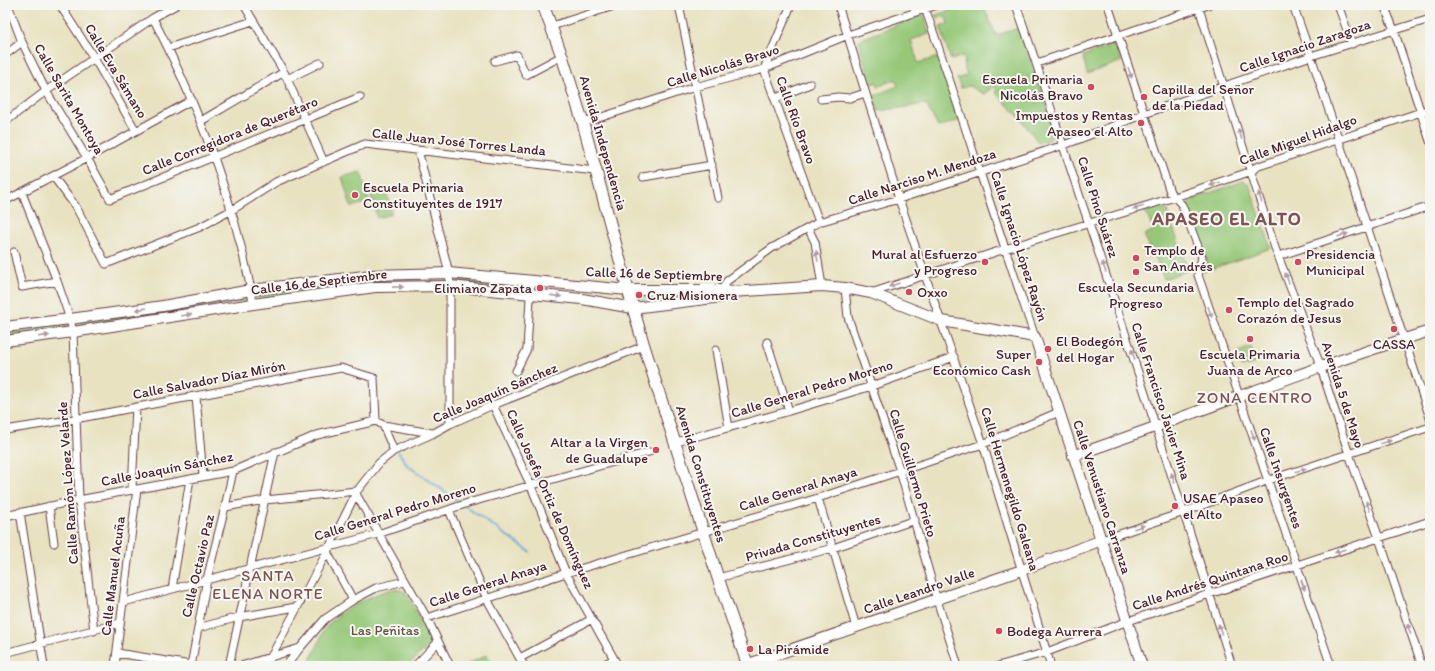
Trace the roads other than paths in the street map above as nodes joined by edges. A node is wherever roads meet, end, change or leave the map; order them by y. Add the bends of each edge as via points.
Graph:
1 (60, 5) edge
2 (176, 5) edge
3 (244, 5) edge
4 (543, 5) edge
5 (617, 5) edge
6 (679, 5) edge
7 (791, 5) edge
8 (838, 5) edge
9 (937, 5) edge
10 (1016, 5) edge
11 (1108, 5) edge
12 (1208, 5) edge
13 (1293, 5) edge
14 (1338, 5) edge
15 (1384, 5) edge
16 (925, 7) edge
17 (1199, 7) edge
18 (10, 10) dead end
19 (153, 18) junction
20 (1430, 19) edge
21 (253, 21) junction
22 (552, 26) junction
23 (1394, 30) junction
24 (848, 35) junction
25 (1117, 36) junction
26 (22, 42) junction
27 (1352, 44) junction
28 (168, 48) junction
29 (5, 55) edge
30 (562, 56) junction
31 (1311, 56) junction
32 (94, 58) junction
33 (495, 61) dead end
34 (1037, 63) junction
35 (320, 64) dead end
36 (764, 69) junction
37 (286, 76) junction
38 (810, 84) dead end
39 (695, 87) junction
40 (1225, 87) junction
41 (46, 91) junction
42 (866, 93) junction
43 (360, 97) dead end
44 (776, 98) junction
45 (821, 99) dead end
46 (192, 100) junction
47 (1430, 109) edge
48 (1421, 112) junction
49 (1144, 114) junction
50 (305, 119) junction
51 (201, 121) junction
52 (5, 122) edge
53 (583, 123) junction
54 (136, 131) junction
55 (1338, 139) junction
56 (1430, 141) edge
57 (1064, 145) junction
58 (418, 150) junction
59 (214, 157) junction
60 (87, 158) junction
61 (324, 162) junction
62 (712, 165) junction
63 (595, 171) junction
64 (1252, 171) junction
65 (981, 172) junction
66 (53, 176) junction
67 (643, 177) dead end
68 (22, 193) junction
69 (1175, 197) junction
70 (718, 198) dead end
71 (110, 199) joint
72 (899, 199) junction
73 (5, 201) edge
74 (1430, 206) edge
75 (232, 210) junction
76 (820, 222) junction
77 (1088, 222) junction
78 (1367, 227) junction
79 (808, 228) junction
80 (1005, 249) junction
81 (14, 252) dead end
82 (1279, 256) junction
83 (449, 273) junction
84 (372, 275) junction
85 (925, 275) junction
86 (57, 281) junction
87 (531, 281) junction
88 (450, 286) junction
89 (583, 286) junction
90 (822, 286) junction
91 (375, 287) junction
92 (845, 288) junction
93 (251, 290) junction
94 (628, 290) junction
95 (725, 293) junction
96 (871, 293) junction
97 (529, 294) junction
98 (582, 299) junction
99 (254, 304) junction
100 (1116, 304) joint
101 (162, 306) junction
102 (633, 308) junction
103 (164, 318) junction
104 (70, 319) junction
105 (942, 321) junction
106 (5, 326) edge
107 (73, 332) junction
108 (1430, 332) edge
109 (1035, 337) junction
110 (1404, 339) junction
111 (5, 341) edge
112 (767, 342) dead end
113 (644, 346) junction
114 (716, 350) dead end
115 (954, 357) junction
116 (1321, 368) junction
117 (516, 371) dead end
118 (872, 386) junction
119 (1239, 396) junction
120 (196, 397) junction
121 (493, 405) junction
122 (136, 407) junction
123 (789, 411) junction
124 (1059, 412) junction
125 (1430, 418) edge
126 (75, 419) junction
127 (376, 421) junction
128 (450, 424) junction
129 (383, 425) junction
130 (1430, 427) edge
131 (729, 428) junction
132 (1157, 428) junction
133 (5, 430) edge
134 (432, 434) junction
135 (676, 442) junction
136 (983, 444) junction
137 (394, 451) junction
138 (275, 452) junction
139 (649, 452) dead end
140 (1349, 454) junction
141 (1073, 456) junction
142 (900, 470) junction
143 (232, 471) junction
144 (203, 476) junction
145 (190, 479) junction
146 (1269, 480) junction
147 (531, 486) junction
148 (135, 489) junction
149 (356, 492) junction
150 (818, 498) junction
151 (79, 500) junction
152 (265, 500) junction
153 (49, 506) junction
154 (225, 507) junction
155 (449, 510) junction
156 (20, 512) junction
157 (1184, 512) junction
158 (5, 516) edge
159 (915, 520) junction
160 (1430, 521) edge
161 (704, 532) junction
162 (378, 534) junction
163 (1379, 538) junction
164 (1102, 540) junction
165 (54, 543) dead end
166 (833, 548) junction
167 (328, 549) junction
168 (1297, 566) junction
169 (249, 568) junction
170 (1022, 570) junction
171 (566, 573) junction
172 (718, 578) junction
173 (207, 579) junction
174 (405, 582) junction
175 (172, 588) junction
176 (1209, 593) junction
177 (487, 599) junction
178 (352, 600) junction
179 (937, 600) junction
180 (124, 602) junction
181 (296, 608) junction
182 (239, 617) junction
183 (427, 618) junction
184 (592, 619) junction
185 (1128, 621) junction
186 (120, 623) junction
187 (856, 627) junction
188 (198, 628) junction
189 (94, 631) junction
190 (438, 642) junction
191 (40, 645) junction
192 (300, 648) junction
193 (117, 652) junction
194 (1047, 652) junction
195 (5, 653) edge
196 (270, 657) junction
197 (520, 658) junction
198 (616, 663) edge
199 (746, 665) edge
200 (44, 666) edge
201 (115, 666) edge
202 (191, 666) edge
203 (229, 666) edge
204 (241, 666) edge
205 (266, 666) edge
206 (286, 666) edge
207 (415, 666) edge
208 (450, 666) edge
209 (524, 666) edge
210 (601, 666) edge
211 (958, 666) edge
212 (998, 666) edge
213 (1051, 666) edge
214 (1142, 666) edge
215 (1232, 666) edge
216 (1331, 666) edge
217 (1422, 666) edge

1 - 32 street, Calle Eva Sámano
2 - 19 street
3 - 21 street
4 - 22 main road, Avenida Independencia
5 - 22 street
6 - 39 street
7 - 36 street, Calle Río Bravo
8 - 24 street, Calle Hermenegildo Galeana
9 - 16 street, Calle Nicolás Bravo
10 - 34 street, Calle Pino Suárez
11 - 25 street
12 - 17 street
13 - 31 street
14 - 27 street
15 - 23 street
16 - 24 street, Calle Nicolás Bravo
16 - 65 street, Calle Ignacio López Rayón
17 - 25 street
17 - 40 street, Avenida 5 de Mayo
18 - 26 street, Calle Sarita Montoya
19 - 28 street
19 - 32 street
20 - 23 street, Calle Ignacio Zaragoza
21 - 28 street
21 - 37 street
22 - 30 main road, Avenida Independencia
23 - 27 street, Calle Ignacio Zaragoza
23 - 48 street
24 - 36 street, Calle Nicolás Bravo
24 - 42 street, Calle Hermenegildo Galeana
25 - 34 street
25 -> 49 street
26 - 29 street
26 - 41 street, Calle Sarita Montoya
27 - 31 street, Calle Ignacio Zaragoza
28 - 46 street
30 - 33 street via 526,75 517,54
30 - 53 main road, Avenida Independencia
31 - 40 street, Calle Ignacio Zaragoza
31 - 55 street
32 - 41 street
32 - 54 street, Calle Eva Sámano
34 - 57 street, Calle Pino Suárez
35 - 37 street
36 - 39 street, Calle Nicolás Bravo
36 - 44 street, Calle Río Bravo
37 - 50 street
37 - 51 street
38 - 44 street
39 - 53 street, Calle Nicolás Bravo
39 - 62 street
40 - 49 street, Calle Ignacio Zaragoza
64 -> 40 street, Avenida 5 de Mayo
41 - 52 street
41 - 60 street, Calle Sarita Montoya
42 - 45 street via 850,98
42 - 72 street, Calle Hermenegildo Galeana
43 - 50 street, Calle Corregidora de Querétaro
44 - 76 street, Calle Río Bravo
46 - 51 street
46 - 54 street
47 - 48 street, Calle Miguel Hidalgo
48 - 55 street, Calle Miguel Hidalgo
48 - 56 street
49 - 57 street, Calle Narciso M. Mendoza
49 - 69 street via 1170,192
50 - 59 street, Calle Corregidora de Querétaro
50 - 61 street
51 - 59 street
53 - 63 main road, Avenida Independencia
54 - 60 street
55 - 64 street, Calle Miguel Hidalgo via 1256,167
55 - 78 street
57 - 65 street, Calle Narciso M. Mendoza
57 - 77 street, Calle Pino Suárez
58 - 61 street, Calle Juan José Torres Landa via 365,144
58 - 63 street, Calle Juan José Torres Landa
58 - 83 street
59 - 71 street, Calle Corregidora de Querétaro
59 - 75 street
60 - 66 street
60 - 71 street, Calle Sarita Montoya
61 - 75 street, Calle Juan José Torres Landa via 276,182
62 - 67 street
62 - 70 street
63 - 94 main road, Avenida Independencia
64 -> 69 street, Calle Miguel Hidalgo
82 -> 64 street, Avenida 5 de Mayo
65 - 72 street, Calle Narciso M. Mendoza
65 - 80 street, Calle Ignacio López Rayón
66 - 68 street
66 - 75 street, Calle Juan José Torres Landa via 76,207 106,264 200,226
68 - 73 street
68 - 86 street, Calle Ramón López Velarde
69 -> 77 street, Calle Miguel Hidalgo
69 -> 119 street, Calle Insurgentes via 1182,205 1202,257 1198,275
72 - 76 street, Calle Narciso M. Mendoza
72 - 85 street, Calle Hermenegildo Galeana
74 - 78 street
75 - 93 street
76 - 79 street, Calle Narciso M. Mendoza
77 - 80 street, Calle Miguel Hidalgo
100 -> 77 street, Calle Pino Suárez
82 -> 78 street
78 - 110 street
90 -> 79 street via 815,242
79 - 95 street, Calle Narciso M. Mendoza via 772,248 728,281
80 - 85 street, Calle Miguel Hidalgo
80 - 109 street, Calle Ignacio López Rayón
81 - 86 street via 22,287
116 -> 82 street, Avenida 5 de Mayo
83 - 84 street, Calle 16 de Septiembre
83 - 87 street, Calle 16 de Septiembre
83 - 88 street
84 - 91 street
84 - 93 street, Calle 16 de Septiembre
85 -> 96 street, Calle Miguel Hidalgo
85 - 105 street, Calle Hermenegildo Galeana
86 - 104 street, Calle Ramón López Velarde
87 - 89 street, Calle 16 de Septiembre
87 - 97 street
91 -> 88 street, Calle 16 de Septiembre
88 - 97 street, Calle 16 de Septiembre
88 - 128 street
89 - 94 street, Calle 16 de Septiembre
89 - 98 street
90 - 92 street, Calle 16 de Septiembre
90 - 95 street, Calle 16 de Septiembre
91 - 99 street, Calle 16 de Septiembre
92 - 96 street, Calle 16 de Septiembre
92 - 118 street, Calle Guillermo Prieto via 848,317
93 - 99 street
93 - 101 street, Calle 16 de Septiembre
94 - 95 street, Calle 16 de Septiembre
94 - 102 main road, Avenida Constituyentes
95 - 102 street, Calle 16 de Septiembre
96 - 105 street, Calle 16 de Septiembre
97 -> 98 street, Calle 16 de Septiembre
97 - 117 street via 527,349
98 - 102 street, Calle 16 de Septiembre
103 -> 99 street, Calle 16 de Septiembre
132 -> 100 street, Calle Francisco Javier Mina
101 - 103 street
101 -> 104 street, Calle 16 de Septiembre
102 - 113 main road, Avenida Constituyentes
103 - 107 street, Calle 16 de Septiembre
104 - 106 street, Calle 16 de Septiembre
104 - 107 street, Calle Ramón López Velarde
105 - 109 street, Calle 16 de Septiembre
105 - 115 street, Calle Hermenegildo Galeana
111 -> 107 street, Calle 16 de Septiembre
107 - 126 street, Calle Ramón López Velarde
108 - 110 street
109 - 124 street, Calle Venustiano Carranza
110 - 116 street
110 - 125 street
112 - 123 street
113 - 121 street, Calle Joaquín Sánchez
113 - 135 main road, Avenida Constituyentes
114 - 131 street
115 - 118 street, Calle General Pedro Moreno
115 - 136 street, Calle Hermenegildo Galeana
116 - 119 street
116 - 140 street, Avenida 5 de Mayo
118 - 123 street, Calle General Pedro Moreno
118 - 142 street, Calle Guillermo Prieto
119 - 132 street
119 -> 146 street, Calle Insurgentes
120 - 122 street, Calle Salvador Díaz Mirón
120 - 127 street, Calle Salvador Díaz Mirón via 341,368 374,378
120 - 144 street
121 - 128 street, Calle Joaquín Sánchez
121 - 147 street, Calle Josefa Ortiz de Domínguez
122 - 126 street, Calle Salvador Díaz Mirón
122 - 148 street, Calle Manuel Acuña
123 - 131 street, Calle General Pedro Moreno
124 - 136 street, Calle General Anaya
124 - 141 street, Calle Venustiano Carranza
126 - 133 street, Calle Salvador Díaz Mirón
126 - 151 street, Calle Ramón López Velarde
127 - 129 street, Calle Joaquín Sánchez
127 - 138 street, Calle Joaquín Sánchez via 316,435
128 - 134 street, Calle Joaquín Sánchez
129 - 134 street, Calle Joaquín Sánchez
129 - 137 street
140 -> 130 street
131 - 135 street, Calle General Pedro Moreno
132 - 141 street
157 -> 132 street, Calle Francisco Javier Mina
134 - 137 street
135 - 161 main road, Avenida Constituyentes
136 - 142 street, Calle General Anaya
136 - 170 street, Calle Hermenegildo Galeana
137 - 149 street via 379,463
138 - 143 street, Calle Joaquín Sánchez
138 - 152 street
139 - 147 street, Calle General Pedro Moreno
146 -> 140 street
163 -> 140 street, Avenida 5 de Mayo
141 - 164 street, Calle Venustiano Carranza
142 - 150 street, Calle General Anaya
142 - 159 street, Calle Guillermo Prieto
143 - 144 street, Calle Joaquín Sánchez
143 - 154 street, Calle Octavio Paz
144 - 145 street, Calle Joaquín Sánchez
145 - 148 street, Calle Joaquín Sánchez
145 - 175 street
146 - 157 street
146 - 168 street, Calle Insurgentes
147 - 155 street, Calle General Pedro Moreno
147 - 171 street, Calle Josefa Ortiz de Domínguez
148 - 151 street, Calle Joaquín Sánchez
148 - 180 street, Calle Manuel Acuña
149 - 152 street
149 - 162 street
149 - 167 street
150 - 161 street, Calle General Anaya
150 - 166 street
151 - 153 street, Calle Joaquín Sánchez
151 - 189 street, Calle Ramón López Velarde
152 - 154 street
152 - 169 street
153 - 156 street, Calle Joaquín Sánchez
153 - 165 street
154 - 173 street, Calle Octavio Paz
155 - 162 street, Calle General Pedro Moreno
155 - 177 street
156 - 158 street, Calle Joaquín Sánchez
156 - 191 street
164 -> 157 street
157 - 176 street, Calle Francisco Javier Mina
159 - 166 street, Privada Constituyentes
159 - 179 street, Calle Guillermo Prieto
160 - 163 street, Calle Andrés Quintana Roo
161 - 171 street, Calle General Anaya
161 - 172 main road, Avenida Constituyentes
162 - 167 street, Calle General Pedro Moreno
162 - 174 street
163 -> 168 street, Calle Andrés Quintana Roo
217 -> 163 street, Avenida 5 de Mayo
164 - 170 street, Calle Leandro Valle
164 - 185 street, Calle Venustiano Carranza
166 - 172 street, Privada Constituyentes
166 - 187 street
167 - 169 street, Calle General Pedro Moreno
167 - 178 street
167 - 181 street
168 - 176 street, Calle Andrés Quintana Roo
168 -> 216 street, Calle Insurgentes
169 - 173 street, Calle General Pedro Moreno
169 - 182 street
170 - 179 street, Calle Leandro Valle
170 - 194 street, Calle Hermenegildo Galeana
171 - 177 street, Calle General Anaya
171 - 184 street, Calle Josefa Ortiz de Domínguez
172 - 199 main road, Avenida Constituyentes
173 - 175 street, Calle General Pedro Moreno
173 - 188 street, Calle Octavio Paz
174 - 178 street via 376,588
174 - 183 street
175 - 180 street, Calle General Pedro Moreno
176 - 185 street, Calle Andrés Quintana Roo
215 -> 176 street, Calle Francisco Javier Mina
177 - 183 street, Calle General Anaya
177 - 197 street
178 - 192 street via 326,619
179 - 187 street, Calle Leandro Valle
179 - 211 street, Calle Guillermo Prieto
180 - 186 street, Calle Manuel Acuña
181 - 182 street
181 - 196 street
182 - 188 street
182 - 203 street
183 - 190 street
184 - 197 street
184 - 198 street, Calle Josefa Ortiz de Domínguez
185 - 194 street, Calle Andrés Quintana Roo
185 - 214 street, Calle Venustiano Carranza
186 - 189 street
186 - 193 street, Calle Manuel Acuña
187 - 199 street, Calle Leandro Valle
188 - 202 street, Calle Octavio Paz
189 - 191 street
190 - 207 street
190 - 208 street
191 - 195 street
191 - 200 street
192 - 196 street
192 - 206 street
193 - 201 street, Calle Manuel Acuña
193 - 202 street
194 - 212 street, Calle Andrés Quintana Roo
194 - 213 street, Calle Hermenegildo Galeana
196 - 204 street
196 - 205 street
197 - 209 street
198 - 210 street

